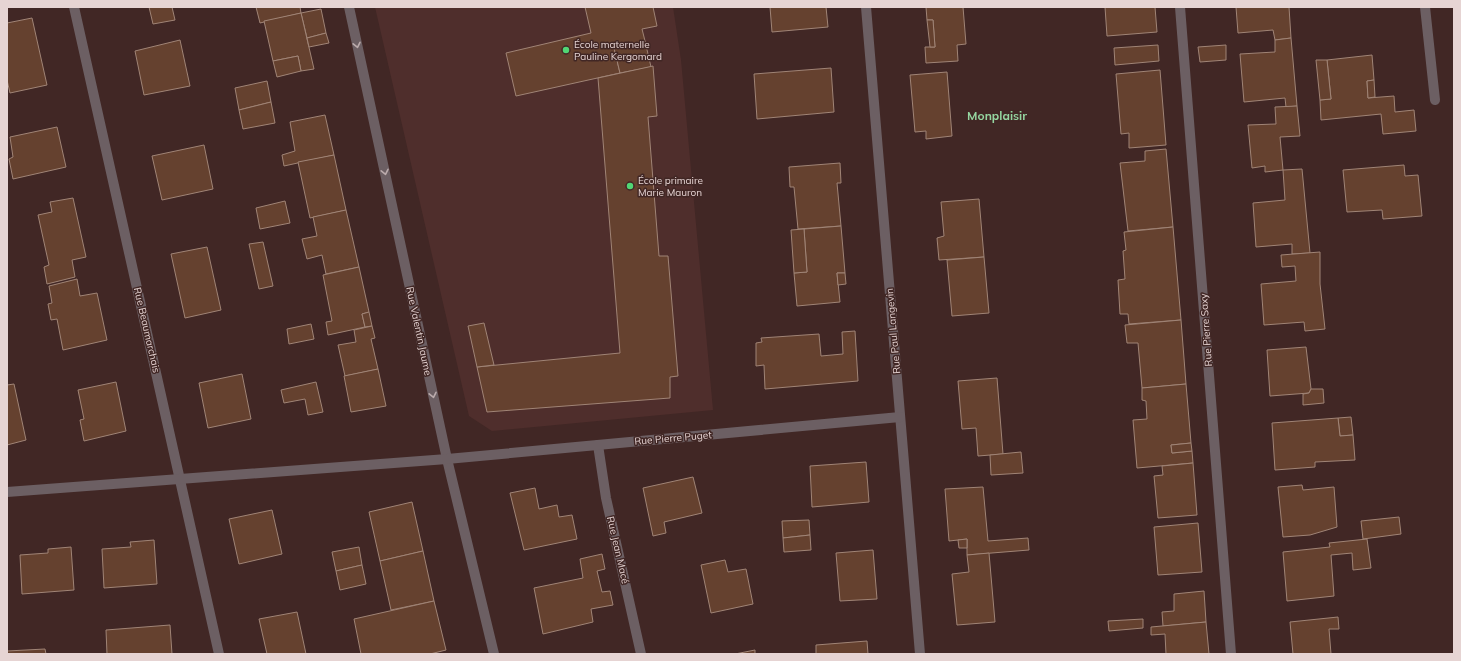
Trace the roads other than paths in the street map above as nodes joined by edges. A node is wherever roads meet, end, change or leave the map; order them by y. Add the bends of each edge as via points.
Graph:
1 (74, 7) edge
2 (349, 7) edge
3 (866, 7) edge
4 (1180, 7) edge
5 (1425, 7) edge
6 (1435, 100) dead end
7 (900, 417) junction
8 (598, 445) junction
9 (447, 459) junction
10 (180, 480) junction
11 (7, 492) edge
12 (220, 654) edge
13 (494, 654) edge
14 (641, 654) edge
15 (920, 654) edge
16 (1231, 654) edge

1 - 10 street, Rue Beaumarchais
2 -> 9 street, Rue Valentin Jaume
3 - 7 street, Rue Paul Langevin
4 - 16 street, Rue Pierre Saxy
5 - 6 street
7 - 8 street, Rue Pierre Puget
7 - 15 street, Rue Paul Langevin
8 - 9 street, Rue Pierre Puget
8 - 14 street, Rue Jean Macé via 606,498
9 - 10 street, Rue Pierre Puget
9 - 13 street, Rue Valentin Jaume
10 - 11 street, Rue Pierre Puget
10 - 12 street, Rue Beaumarchais

